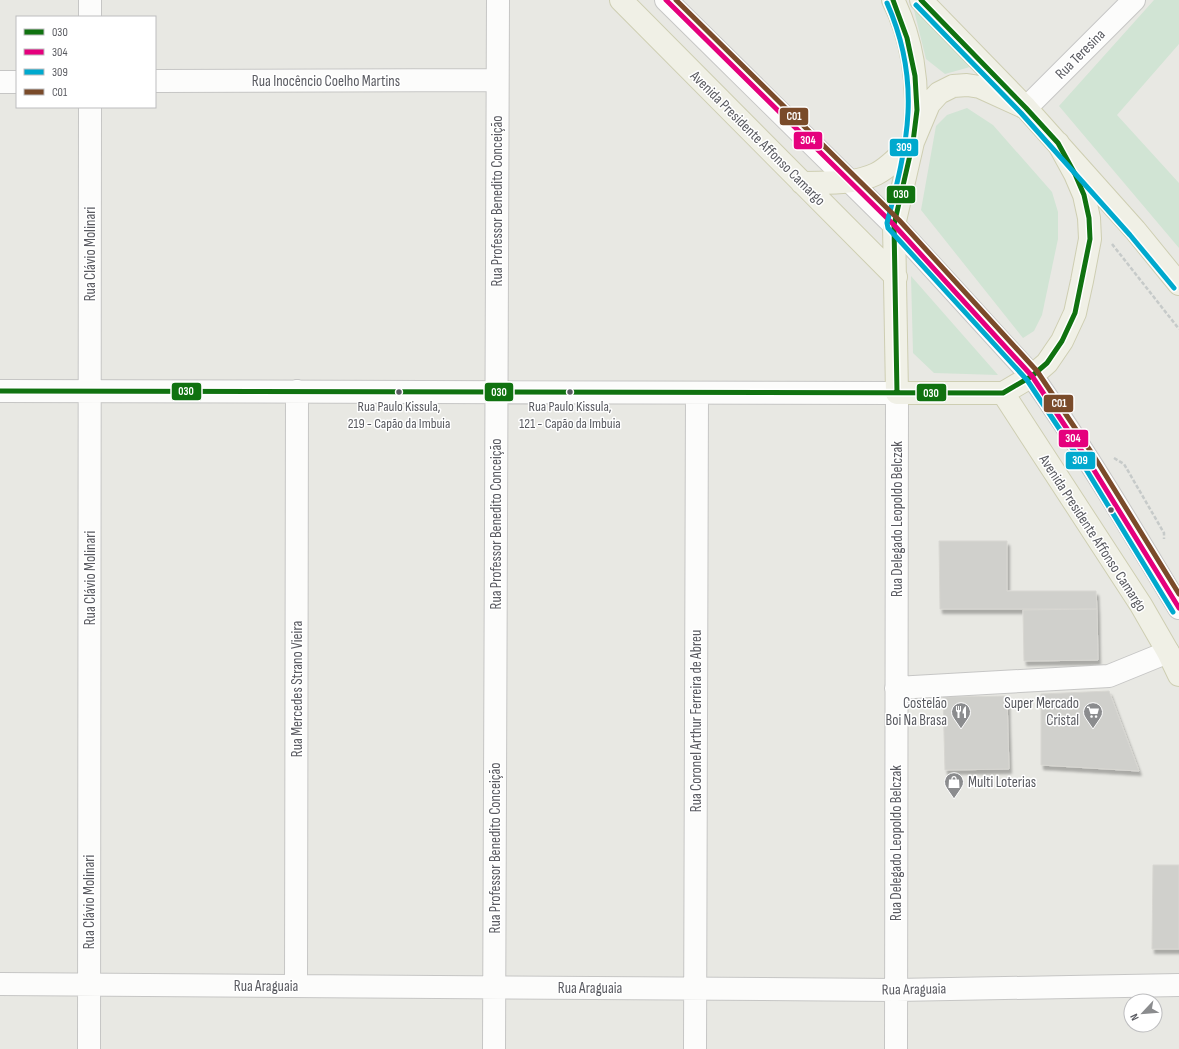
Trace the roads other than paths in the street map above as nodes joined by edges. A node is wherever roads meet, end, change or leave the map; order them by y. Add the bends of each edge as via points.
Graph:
1 (90, 0) edge
2 (498, 0) edge
3 (621, 0) edge
4 (666, 0) edge
5 (893, 0) edge
6 (921, 0) edge
7 (1134, 0) edge
8 (90, 16) edge
9 (497, 80) junction
10 (156, 81) edge
11 (0, 82) edge
12 (16, 82) edge
13 (90, 108) edge
14 (1026, 108) junction
15 (913, 142) junction
16 (1058, 143) junction
17 (802, 182) junction
18 (850, 182) junction
19 (894, 225) junction
20 (896, 277) junction
21 (1179, 284) edge
22 (1032, 376) junction
23 (0, 391) edge
24 (90, 391) junction
25 (298, 392) junction
26 (496, 392) junction
27 (697, 392) junction
28 (897, 393) junction
29 (1003, 393) junction
30 (1179, 608) edge
31 (1168, 652) junction
32 (1179, 675) edge
33 (896, 688) junction
34 (0, 984) edge
35 (89, 984) junction
36 (1179, 985) edge
37 (296, 986) junction
38 (494, 987) junction
39 (695, 988) junction
40 (896, 990) junction
41 (89, 1049) edge
42 (494, 1049) edge
43 (695, 1049) edge
44 (896, 1049) edge

1 - 8 street
2 - 9 street, Rua Professor Benedito Conceição
3 - 17 main road, Avenida Presidente Affonso Camargo
4 - 18 street
5 - 15 main road via 908,38 916,76
6 - 14 main road
7 - 14 street, Rua Teresina
9 - 10 street, Rua Inocêncio Coelho Martins
9 - 26 street, Rua Professor Benedito Conceição
11 - 12 street
13 - 24 street, Rua Clávio Molinari
14 - 15 main road, Rua Delegado Leopoldo Belczak via 980,87 953,86 939,93 929,104
14 - 16 main road
15 - 18 main road via 892,163 876,174
15 - 19 main road, Rua Delegado Leopoldo Belczak
16 - 21 main road
16 - 22 main road via 1084,195 1090,240 1075,313 1062,341 1047,362
17 - 18 main road
17 - 20 main road, Avenida Presidente Affonso Camargo
18 - 19 street
19 - 20 main road, Rua Delegado Leopoldo Belczak
19 - 22 street
20 - 28 main road, Rua Delegado Leopoldo Belczak
22 - 29 main road
22 - 30 street via 1118,506
23 - 24 street
24 - 25 street
24 - 35 street, Rua Clávio Molinari
25 - 26 street
25 - 37 street, Rua Mercedes Strano Vieira
26 - 27 street
26 - 38 street, Rua Professor Benedito Conceição
27 - 28 street
27 - 39 street, Rua Coronel Arthur Ferreira de Abreu
28 - 29 main road
28 - 33 street, Rua Delegado Leopoldo Belczak
29 - 31 main road, Avenida Presidente Affonso Camargo via 1141,605
31 - 32 main road, Avenida Presidente Affonso Camargo
31 - 33 street via 1109,676
33 - 40 street, Rua Delegado Leopoldo Belczak
34 - 35 street, Rua Araguaia
35 - 37 street, Rua Araguaia
35 - 41 street, Rua Clávio Molinari
36 - 40 street, Rua Araguaia
37 - 38 street, Rua Araguaia
38 - 39 street, Rua Araguaia
38 - 42 street, Rua Professor Benedito Conceição
39 - 40 street, Rua Araguaia
39 - 43 street, Rua Coronel Arthur Ferreira de Abreu
40 - 44 street, Rua Delegado Leopoldo Belczak

